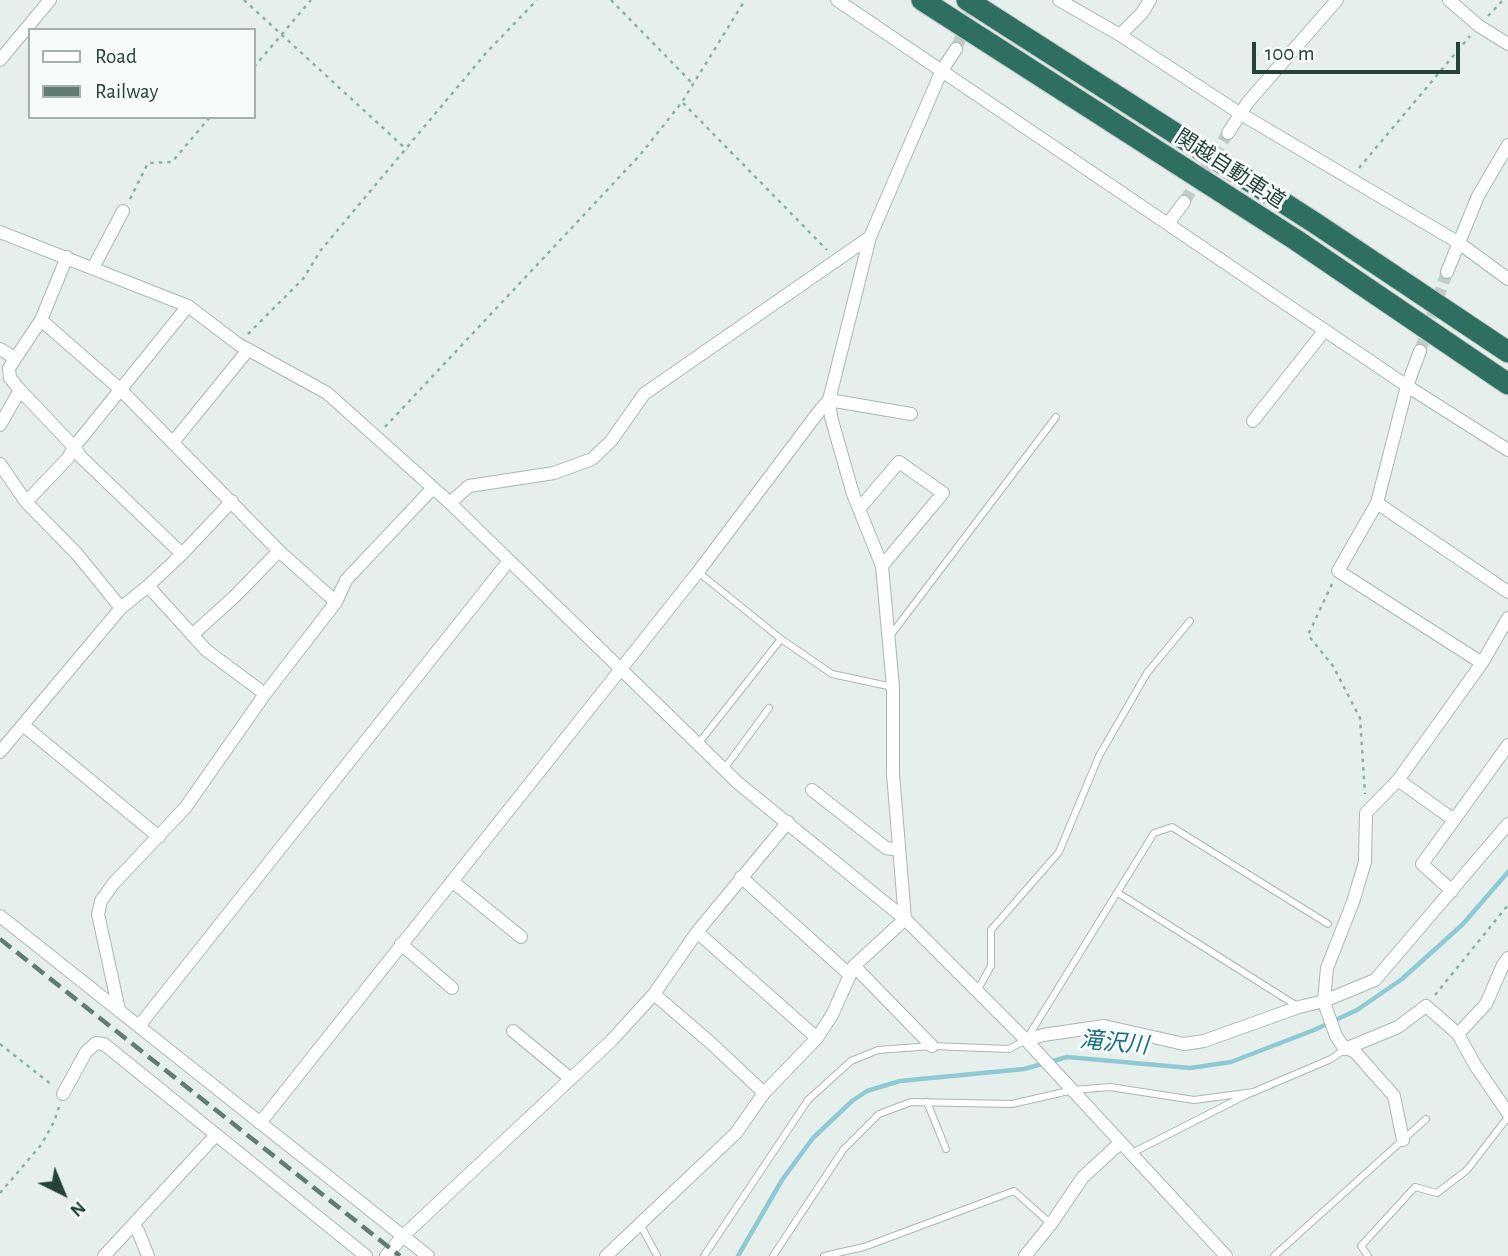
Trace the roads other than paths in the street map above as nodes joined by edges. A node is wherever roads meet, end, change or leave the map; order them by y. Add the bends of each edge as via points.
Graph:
1 (50, 0) edge
2 (837, 0) edge
3 (922, 0) edge
4 (967, 0) edge
5 (1059, 0) edge
6 (1150, 0) edge
7 (1337, 0) edge
8 (1448, 0) edge
9 (29, 28) edge
10 (28, 29) edge
11 (1120, 35) junction
12 (1508, 44) edge
13 (956, 49) tunnel mouth
14 (0, 60) edge
15 (942, 70) junction
16 (1241, 114) junction
17 (1228, 133) tunnel mouth
18 (1508, 145) edge
19 (1184, 202) tunnel mouth
20 (123, 211) road end
21 (1168, 224) junction
22 (0, 232) edge
23 (870, 237) junction
24 (1459, 243) junction
25 (67, 257) junction
26 (93, 268) junction
27 (1447, 272) tunnel mouth
28 (1508, 279) edge
29 (188, 306) junction
30 (41, 320) junction
31 (1325, 330) junction
32 (243, 347) junction
33 (0, 349) edge
34 (1420, 351) tunnel mouth
35 (1508, 352) edge
36 (15, 358) junction
37 (1508, 384) edge
38 (1407, 386) junction
39 (20, 390) junction
40 (121, 390) junction
41 (829, 400) junction
42 (911, 414) dead end
43 (1056, 417) dead end
44 (1254, 421) dead end
45 (0, 425) edge
46 (174, 441) junction
47 (74, 447) junction
48 (1508, 450) edge
49 (0, 464) edge
50 (432, 489) junction
51 (232, 501) junction
52 (26, 502) junction
53 (450, 503) junction
54 (1377, 503) junction
55 (859, 509) junction
56 (279, 551) junction
57 (182, 554) junction
58 (508, 562) junction
59 (882, 566) junction
60 (698, 572) junction
61 (148, 586) junction
62 (1508, 592) edge
63 (336, 602) junction
64 (121, 608) junction
65 (1508, 618) edge
66 (1190, 621) dead end
67 (192, 635) junction
68 (889, 638) junction
69 (781, 639) junction
70 (1482, 663) junction
71 (619, 669) junction
72 (893, 687) junction
73 (265, 694) junction
74 (769, 708) dead end
75 (23, 725) junction
76 (698, 744) junction
77 (1508, 745) edge
78 (0, 752) edge
79 (724, 769) junction
80 (1398, 780) junction
81 (812, 790) dead end
82 (1454, 820) junction
83 (788, 822) junction
84 (1508, 824) edge
85 (159, 837) junction
86 (899, 850) junction
87 (741, 877) junction
88 (452, 880) junction
89 (1452, 891) junction
90 (1118, 893) junction
91 (0, 916) edge
92 (905, 919) junction
93 (1328, 924) dead end
94 (697, 932) junction
95 (522, 937) dead end
96 (401, 944) junction
97 (1508, 958) edge
98 (853, 970) junction
99 (452, 988) dead end
100 (977, 991) junction
101 (654, 994) junction
102 (1325, 1004) junction
103 (1299, 1007) junction
104 (119, 1010) junction
105 (139, 1026) junction
106 (513, 1031) dead end
107 (1458, 1034) junction
108 (817, 1038) junction
109 (1026, 1040) junction
110 (932, 1046) junction
111 (1347, 1049) junction
112 (571, 1079) junction
113 (1073, 1090) junction
114 (1254, 1092) junction
115 (764, 1093) junction
116 (63, 1094) road end
117 (927, 1102) junction
118 (1508, 1115) edge
119 (1426, 1119) dead end
120 (260, 1123) junction
121 (216, 1135) junction
122 (1403, 1140) junction
123 (1120, 1143) junction
124 (946, 1149) dead end
125 (1130, 1154) junction
126 (640, 1223) junction
127 (1051, 1224) junction
128 (133, 1225) junction
129 (403, 1236) junction
130 (1027, 1255) edge
131 (104, 1256) edge
132 (148, 1256) edge
133 (366, 1256) edge
134 (386, 1256) edge
135 (428, 1256) edge
136 (606, 1256) edge
137 (657, 1256) edge
138 (705, 1256) edge
139 (773, 1256) edge
140 (824, 1256) edge
141 (1226, 1256) edge
142 (1274, 1256) edge
143 (1368, 1256) edge

1 - 9 street
2 - 15 street
3 - 37 highway, 関越自動車道 via 1296,240
4 - 35 highway, 関越自動車道
5 - 11 street
6 - 11 street
7 - 16 street
8 - 12 street
10 - 14 street
11 - 16 street
13 - 15 street
15 - 21 street
15 - 23 street
16 - 17 street
16 - 24 street
18 - 24 street via 1478,196
19 - 21 street
20 - 26 street
21 - 31 street
22 - 25 street
23 - 41 street
23 - 53 street via 644,394 611,441 592,459 554,473 469,486
24 - 27 street
24 - 28 street
25 - 26 street
25 - 30 street
26 - 29 street
29 - 32 street
29 - 40 street
30 - 36 street
30 - 40 street
31 - 38 street
31 - 44 street
32 - 46 street
32 - 50 street via 327,393
33 - 36 street
34 - 38 street
36 - 39 street via 10,378
38 - 48 street
38 - 54 street
39 - 45 street
39 - 47 street
40 - 46 street
40 - 47 street
41 - 42 street
41 - 55 street
41 - 60 street
43 - 68 lane
46 - 51 street
47 - 52 street
47 - 57 street
49 - 52 street
50 - 53 street
50 - 63 street via 346,580
51 - 56 street
51 - 57 street
52 - 64 street
53 - 58 street
54 - 62 street
54 - 70 street via 1339,571
55 - 59 street
55 - 59 street via 899,462 943,493
56 - 63 street
56 - 67 street
57 - 61 street
58 - 71 street
58 - 105 street
59 - 68 street
60 - 69 lane
60 - 71 street
61 - 64 street
61 - 67 street
63 - 73 street
64 - 75 street
65 - 70 street
66 - 100 lane via 1147,673 1099,756 1059,852 991,930 991,966
67 - 73 street
68 - 72 street
69 - 72 lane via 832,674
69 - 76 lane
70 - 80 street
71 - 76 street
71 - 88 street
72 - 86 street
73 - 85 street via 185,808
74 - 79 lane
75 - 78 street
75 - 85 street
76 - 79 street
77 - 82 street
79 - 83 street
80 - 82 street
80 - 102 street via 1366,813 1365,862 1327,968
81 - 86 street via 886,848
82 - 89 street via 1422,864
83 - 87 street
83 - 92 street
84 - 89 street
85 - 104 street via 101,901 98,914
86 - 92 street
87 - 94 street
87 - 98 street
88 - 95 street
88 - 96 street
89 - 102 street via 1375,980
90 - 93 lane via 1154,833 1172,827
90 - 103 lane
90 - 109 lane
91 - 104 street
92 - 98 street
92 - 100 street
94 - 101 street
94 - 108 street
96 - 99 street
96 - 120 street
97 - 107 street via 1486,1004
98 - 108 street
98 - 110 street
100 - 109 street
101 - 112 street
101 - 115 street
102 - 103 street
102 - 111 street via 1336,1036
103 - 109 street via 1184,1044 1104,1026
104 - 105 street
105 - 120 street
106 - 112 street
107 - 111 street via 1426,1006 1398,1027
107 - 118 street
108 - 115 street
109 - 110 lane via 1009,1049
109 - 113 street
110 - 138 lane via 878,1050 851,1061 808,1100
111 - 114 lane
111 - 122 street via 1356,1053 1394,1096
112 - 129 street
113 - 114 lane via 1110,1087 1194,1100
113 - 117 lane via 1012,1104
113 - 123 street
114 - 125 lane
115 - 126 street via 736,1133
116 - 121 street via 86,1052 96,1043 104,1044
117 - 124 lane
117 - 139 lane via 911,1102 879,1114 843,1150
118 - 143 lane via 1457,1178 1437,1193 1415,1187 1361,1246
119 - 122 lane
120 - 129 street
121 - 128 street
121 - 133 street
122 - 142 lane
123 - 125 street
123 - 127 street via 1083,1177
125 - 141 street
126 - 136 street
126 - 137 lane
127 - 130 street
127 - 140 lane via 1014,1191 864,1247
128 - 131 street
128 - 132 street
129 - 134 street
129 - 135 street

